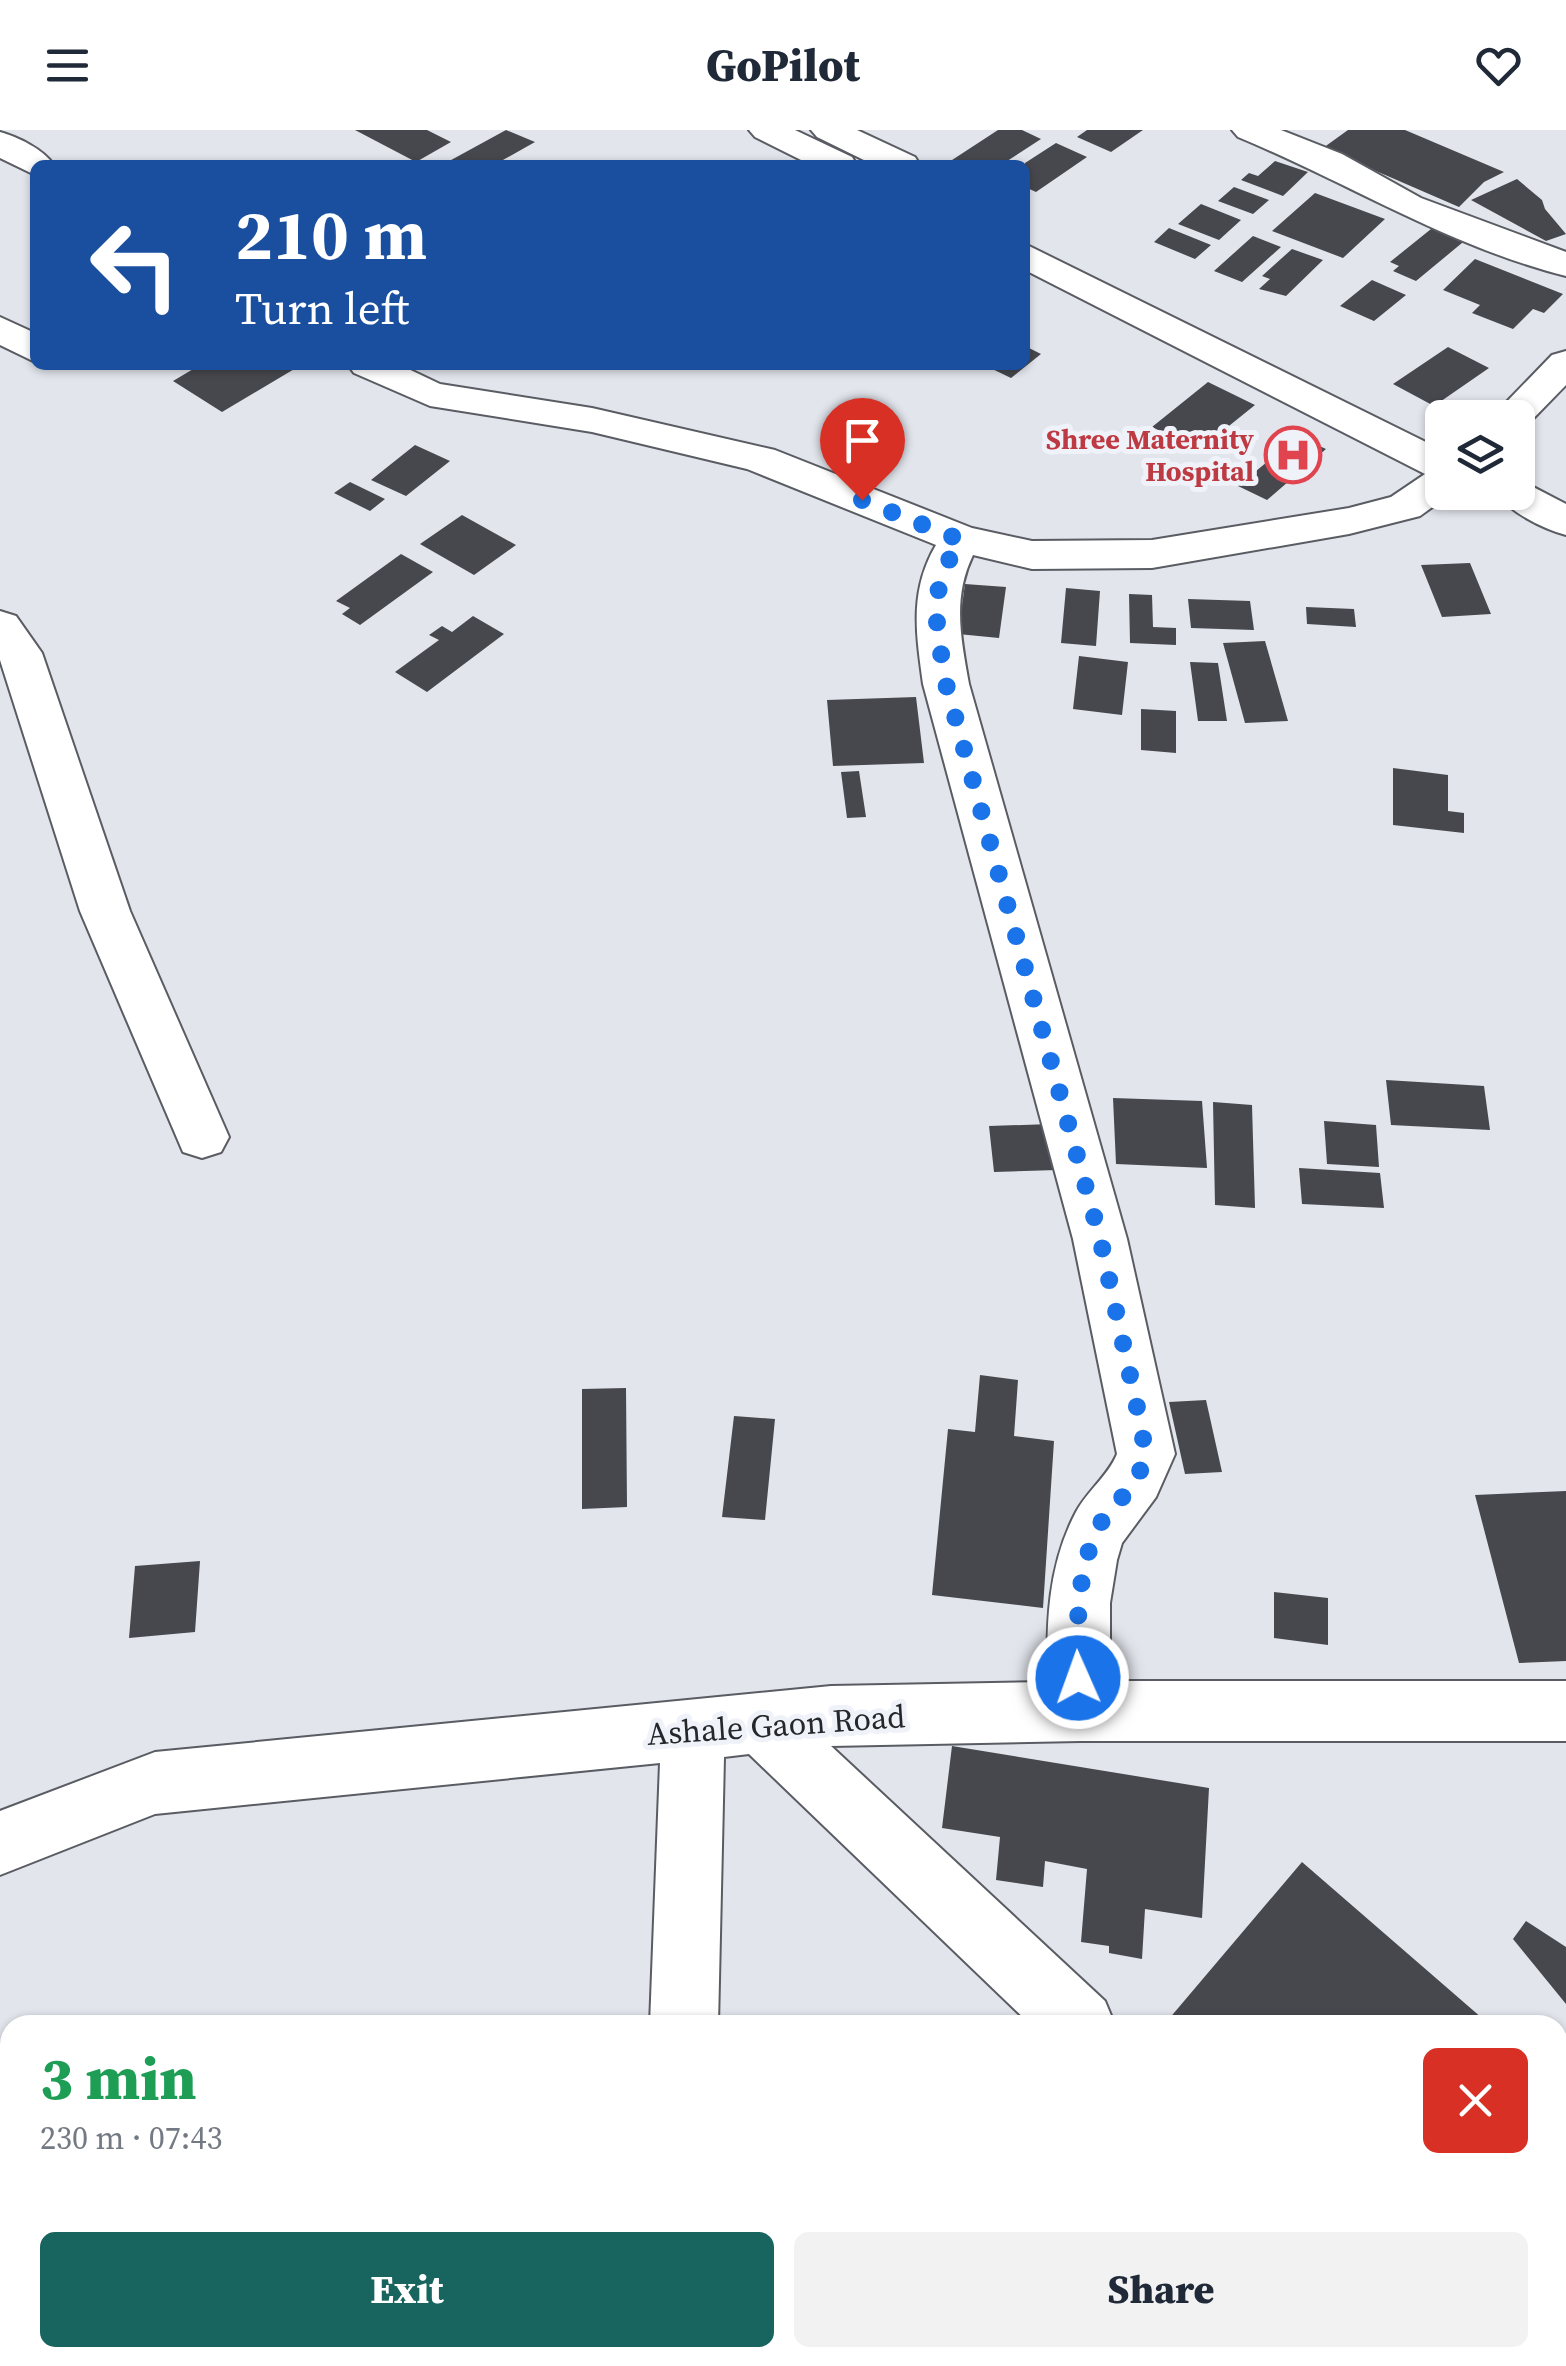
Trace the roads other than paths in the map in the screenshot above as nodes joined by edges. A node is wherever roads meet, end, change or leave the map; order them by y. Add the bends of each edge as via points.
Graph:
1 (766, 130) edge
2 (829, 130) edge
3 (1250, 130) edge
4 (0, 143) edge
5 (829, 160) edge
6 (892, 160) edge
7 (30, 161) edge
8 (1030, 227) edge
9 (1030, 257) edge
10 (1566, 264) edge
11 (1138, 293) junction
12 (0, 329) edge
13 (30, 347) edge
14 (1566, 363) edge
15 (379, 370) edge
16 (1529, 400) edge
17 (1425, 420) edge
18 (1425, 456) edge
19 (1425, 493) edge
20 (1535, 503) edge
21 (1566, 522) edge
22 (961, 540) junction
23 (0, 626) edge
24 (202, 1137) dead end
25 (1080, 1710) junction
26 (1566, 1711) edge
27 (761, 1723) junction
28 (693, 1730) junction
29 (0, 1843) edge
30 (684, 2015) edge
31 (1070, 2015) edge

1 - 5 street
2 - 6 street
3 - 10 street via 1329,162 1408,206
4 - 7 street
8 - 11 street
9 - 11 street
11 - 17 street
11 - 18 street
12 - 13 street
14 - 16 street
15 - 22 street via 430,394 592,420 760,458
19 - 22 street via 1406,507 1349,521 1152,554 1032,555
20 - 21 street
22 - 25 street via 940,570 936,617 946,684 1100,1238 1146,1454 1140,1476 1094,1536 1077,1614
23 - 24 street via 20,653 106,910
25 - 26 street, Ashale Gaon Road
25 - 27 street, Ashale Gaon Road
27 - 28 street, Ashale Gaon Road
27 - 31 street
28 - 29 street, Ashale Gaon Road via 154,1783
28 - 30 street

